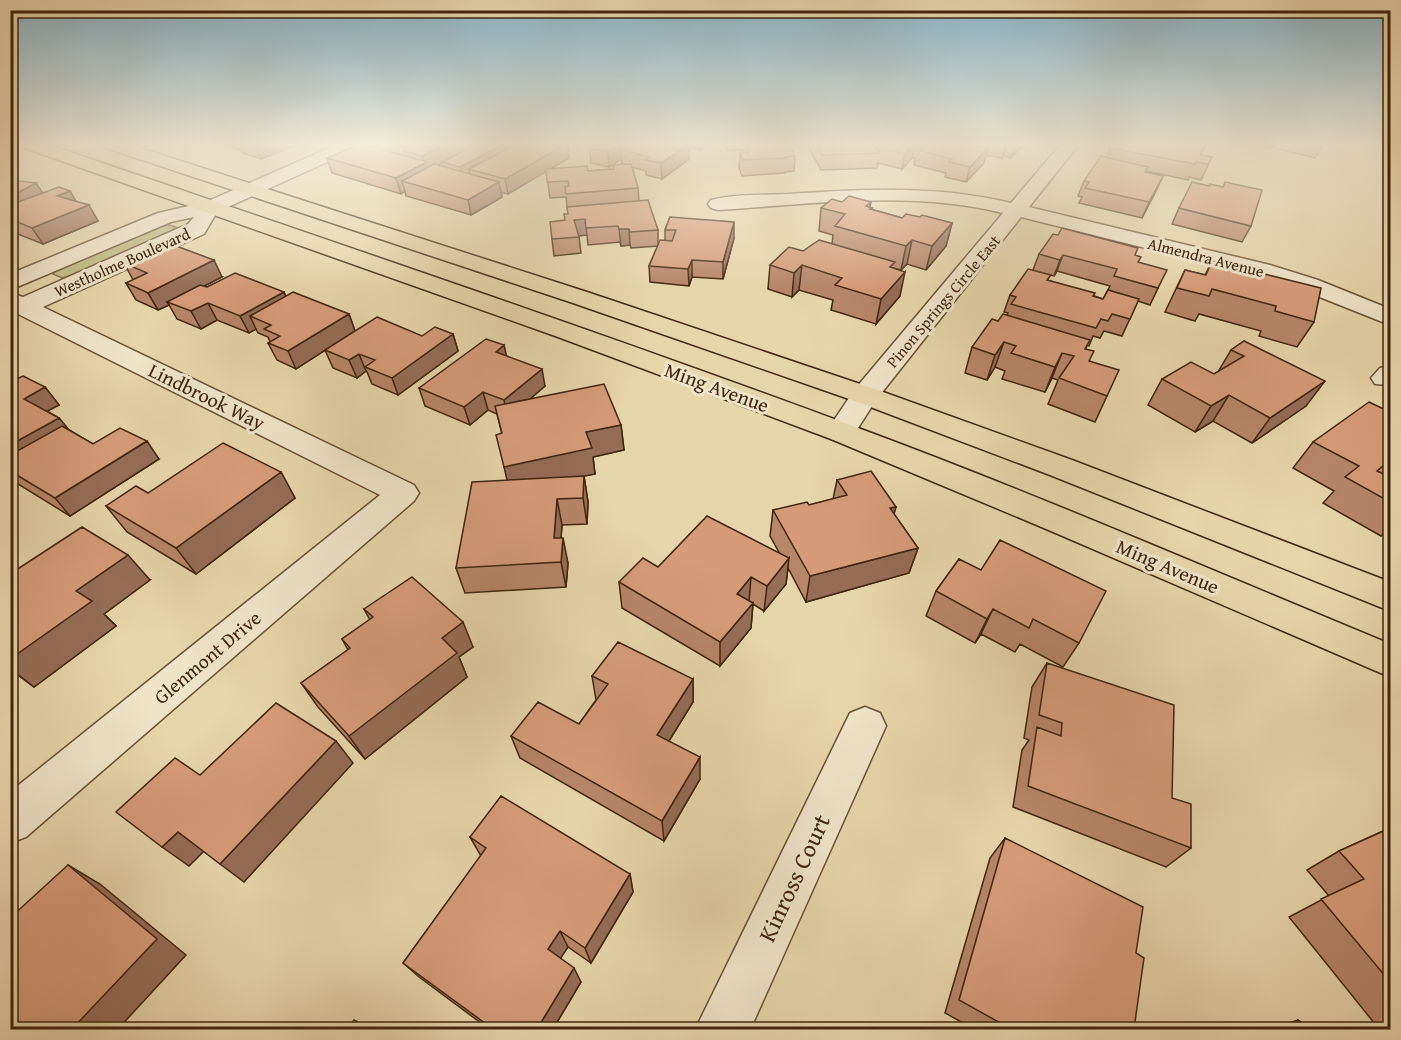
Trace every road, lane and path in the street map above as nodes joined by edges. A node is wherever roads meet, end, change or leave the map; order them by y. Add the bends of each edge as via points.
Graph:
1 (170, 193) edge
2 (241, 193) edge
3 (259, 193) edge
4 (1032, 193) edge
5 (718, 204) dead end
6 (212, 207) junction
7 (1018, 210) junction
8 (15, 296) edge
9 (1390, 318) edge
10 (865, 395) junction
11 (841, 432) junction
12 (403, 493) joint
13 (1390, 597) edge
14 (1390, 661) edge
15 (865, 726) dead end
16 (10, 821) edge
17 (722, 1029) edge

1 - 6 main road, Ming Avenue
2 - 6 street, Westholme Boulevard
3 - 10 main road, Ming Avenue
4 - 7 street, Pinon Springs Circle East
5 - 7 street, Almendra Avenue via 919,195
6 - 8 street, Westholme Boulevard via 196,229
6 - 11 main road, Ming Avenue
7 - 9 street, Almendra Avenue via 1262,270
7 - 10 street, Pinon Springs Circle East
8 - 12 street, Lindbrook Way
10 - 11 street, Pinon Springs Circle East
10 - 13 main road, Ming Avenue
11 - 14 main road, Ming Avenue
12 - 16 street, Glenmont Drive
15 - 17 street, Kinross Court

